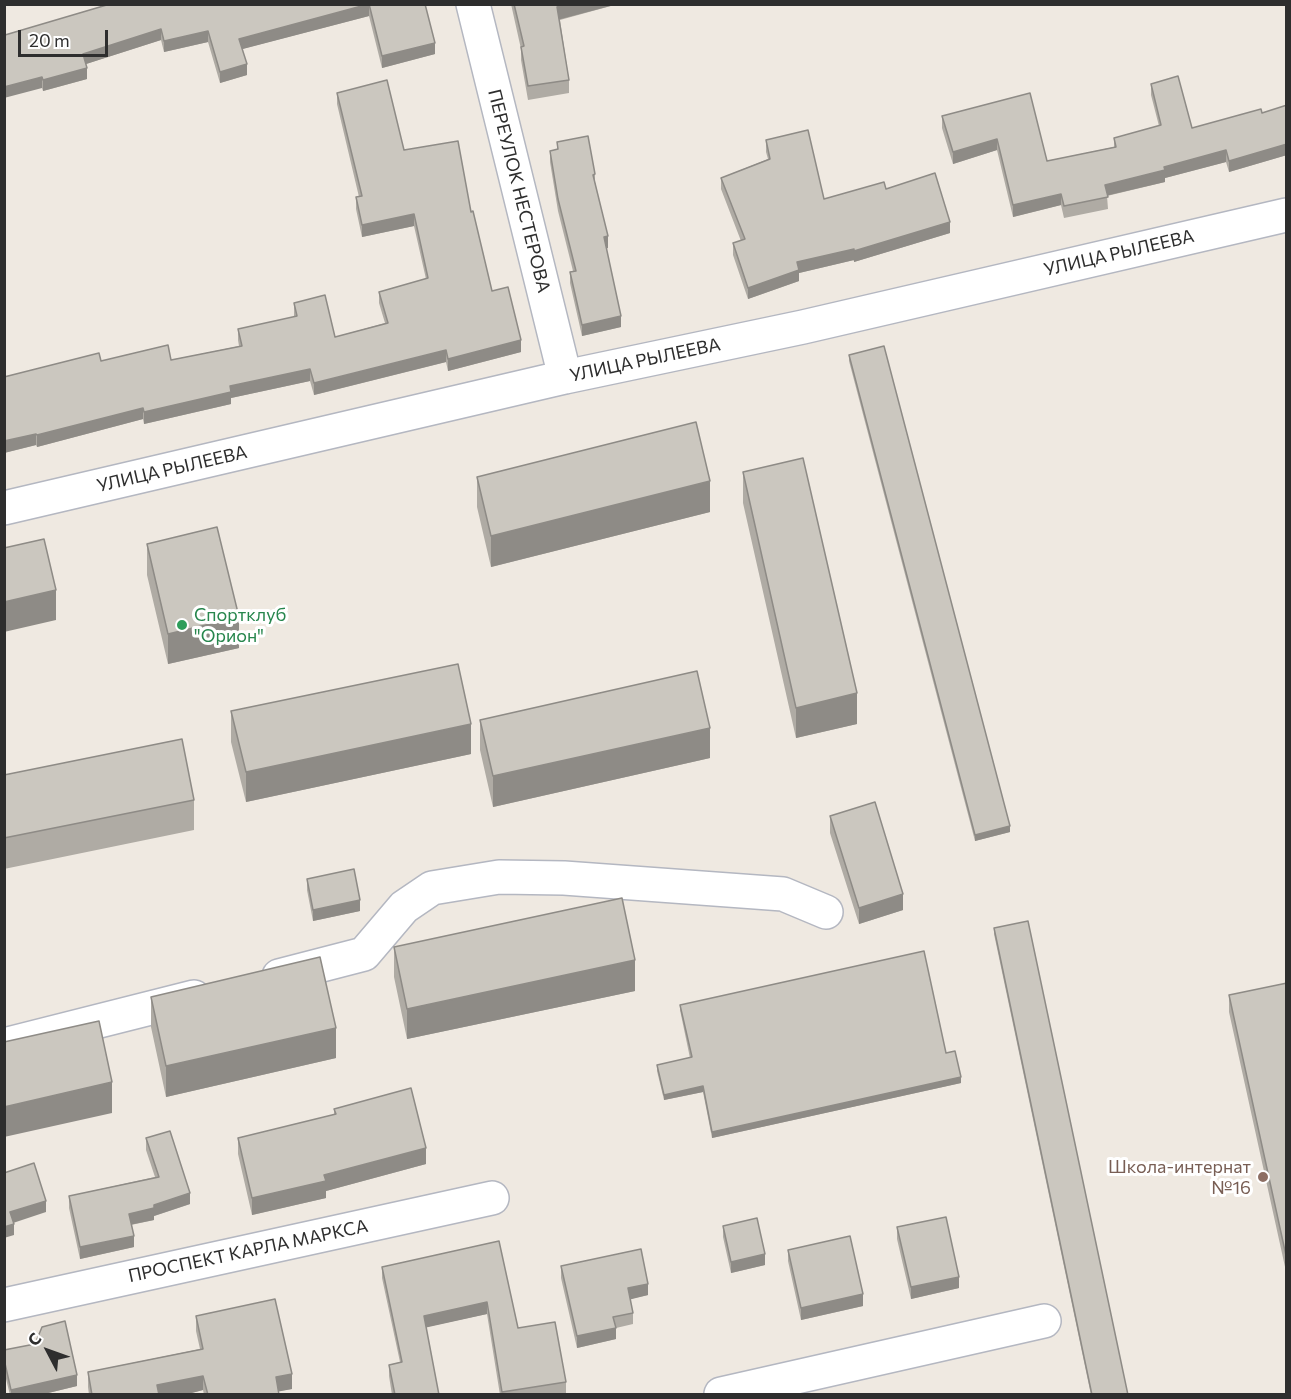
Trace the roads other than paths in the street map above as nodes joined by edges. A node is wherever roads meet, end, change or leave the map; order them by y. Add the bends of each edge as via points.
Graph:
1 (473, 4) edge
2 (1287, 214) edge
3 (565, 377) junction
4 (4, 508) edge
5 (826, 912) dead end
6 (254, 982) edge
7 (220, 991) edge
8 (4, 1045) edge
9 (492, 1198) dead end
10 (4, 1305) edge
11 (1044, 1321) dead end
12 (721, 1395) edge

1 - 3 street, ПЕРЕУЛОК НЕСТЕРОВА
2 - 3 street, УЛИЦА РЫЛЕЕВА via 803,327
3 - 4 street, УЛИЦА РЫЛЕЕВА
5 - 6 street via 783,894 499,877 432,888 404,907 364,954
7 - 8 street
9 - 10 street, ПРОСПЕКТ КАРЛА МАРКСА
11 - 12 street

